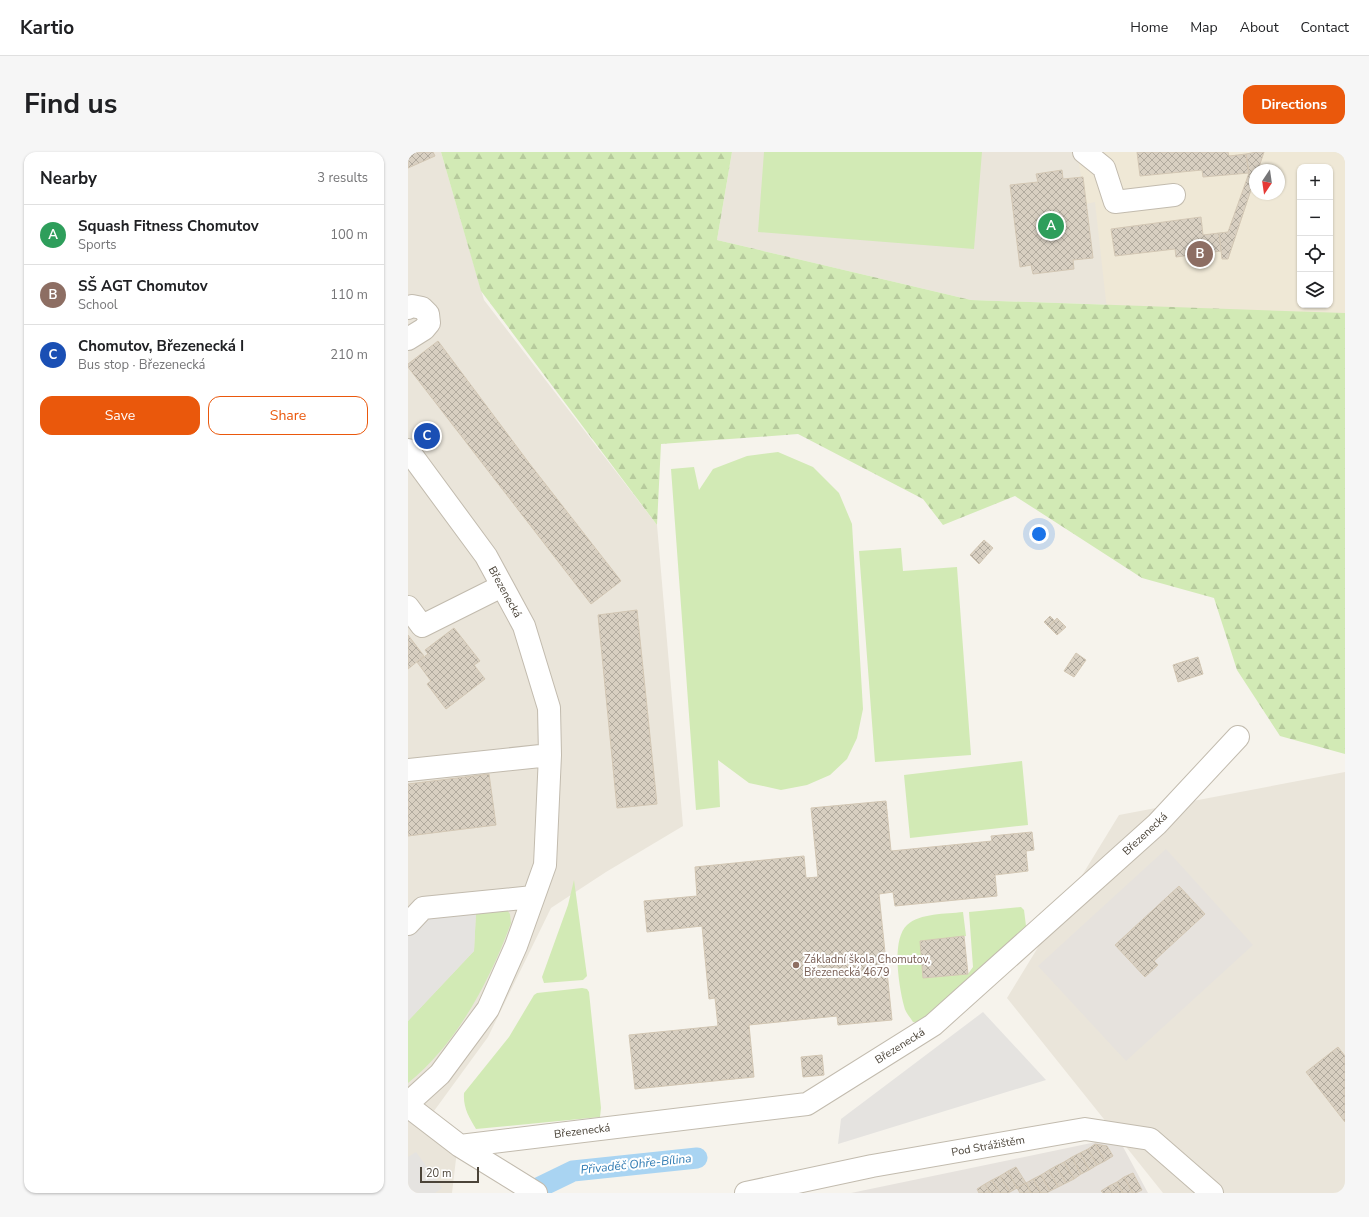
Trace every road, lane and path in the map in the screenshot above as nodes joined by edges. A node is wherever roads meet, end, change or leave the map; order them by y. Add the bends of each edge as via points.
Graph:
1 (1084, 152) edge
2 (1174, 195) dead end
3 (408, 308) edge
4 (408, 340) edge
5 (408, 450) edge
6 (502, 586) junction
7 (408, 608) edge
8 (1238, 737) dead end
9 (550, 755) junction
10 (408, 770) edge
11 (533, 897) junction
12 (416, 909) edge
13 (408, 924) edge
14 (408, 1104) edge
15 (460, 1146) junction
16 (536, 1193) edge
17 (746, 1193) edge
18 (1212, 1193) edge

1 - 2 street via 1104,168 1115,202
3 - 4 street via 422,308 428,314 429,322 424,329
5 - 6 street, Březenecká via 486,556
6 - 7 street via 422,626
6 - 9 street, Březenecká via 524,626 549,708
8 - 15 street, Březenecká via 1157,824 933,1025 807,1104
9 - 10 street
9 - 11 street, Březenecká via 545,865
11 - 12 street
11 - 14 street, Březenecká via 516,946 488,1009 440,1074
12 - 13 street
14 - 15 street
15 - 16 street
17 - 18 street, Pod Strážištěm via 872,1166 1085,1129 1150,1139

